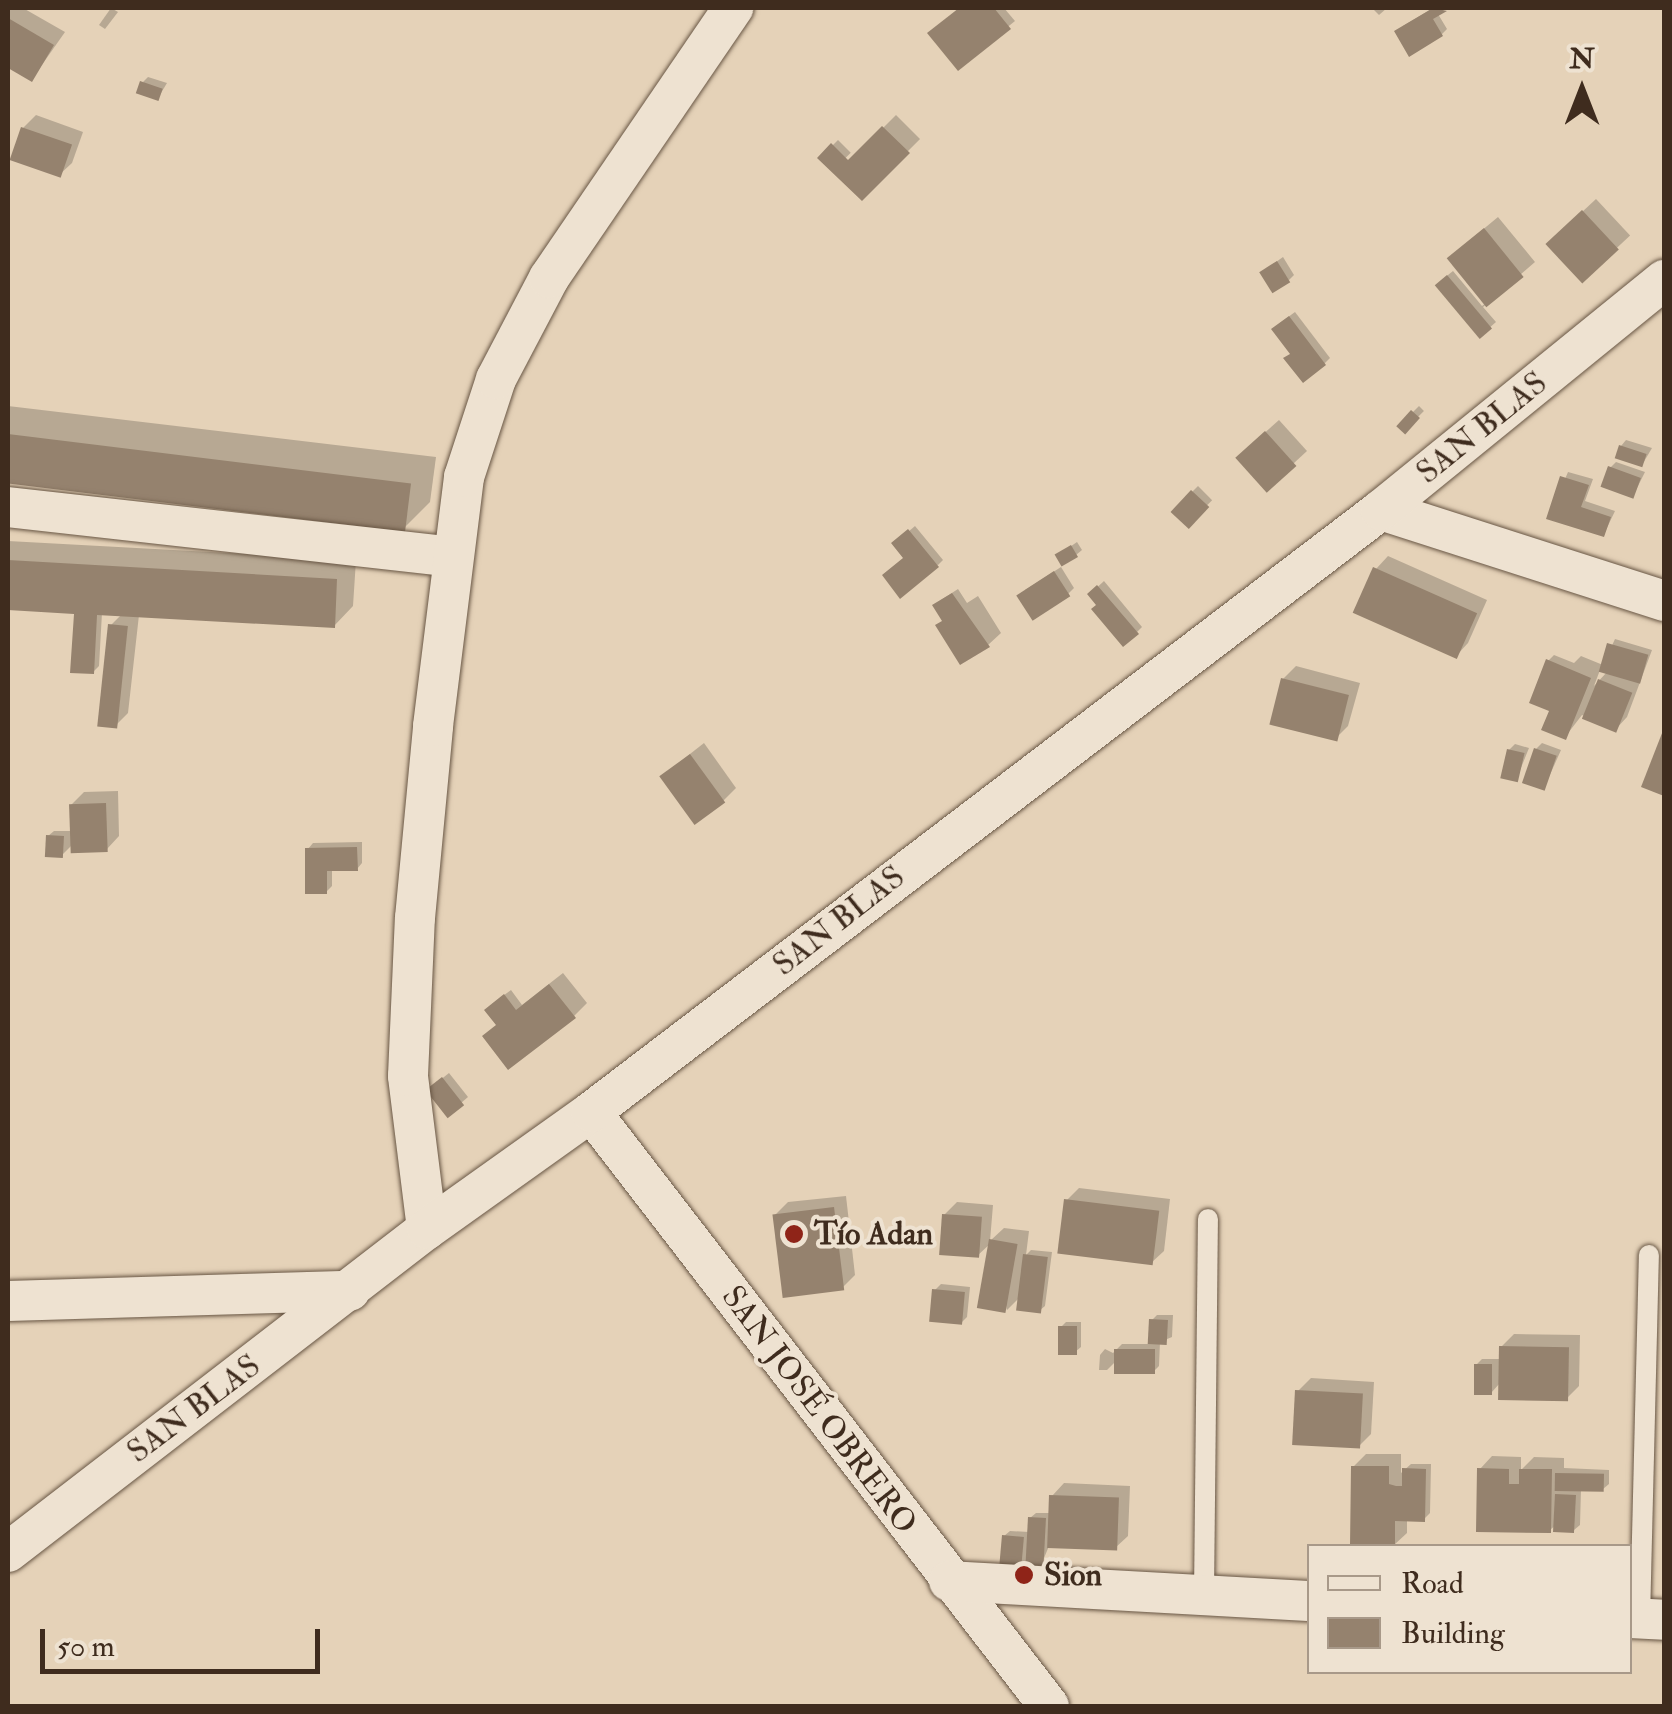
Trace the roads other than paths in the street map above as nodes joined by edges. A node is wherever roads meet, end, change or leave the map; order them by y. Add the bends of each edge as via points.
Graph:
1 (732, 8) edge
2 (1664, 280) edge
3 (8, 508) edge
4 (1381, 510) junction
5 (453, 556) junction
6 (1664, 601) edge
7 (590, 1112) junction
8 (1208, 1219) dead end
9 (427, 1228) junction
10 (1648, 1256) dead end
11 (350, 1292) junction
12 (8, 1301) edge
13 (8, 1552) edge
14 (950, 1582) junction
15 (1204, 1595) junction
16 (1307, 1601) edge
17 (1645, 1619) edge
18 (1049, 1706) edge

1 - 5 street via 549,278 496,379 464,477
2 - 4 street, SAN BLAS
3 - 5 street
4 - 6 street
4 - 7 street, SAN BLAS
5 - 9 street via 415,918 409,1056
7 - 9 street, SAN BLAS
7 - 14 street, SAN JOSÉ OBRERO
8 - 15 lane
9 - 11 street, SAN BLAS
10 - 17 lane
11 - 12 street
11 - 13 street, SAN BLAS
14 - 15 street
14 - 18 street, SAN JOSÉ OBRERO
15 - 16 street

